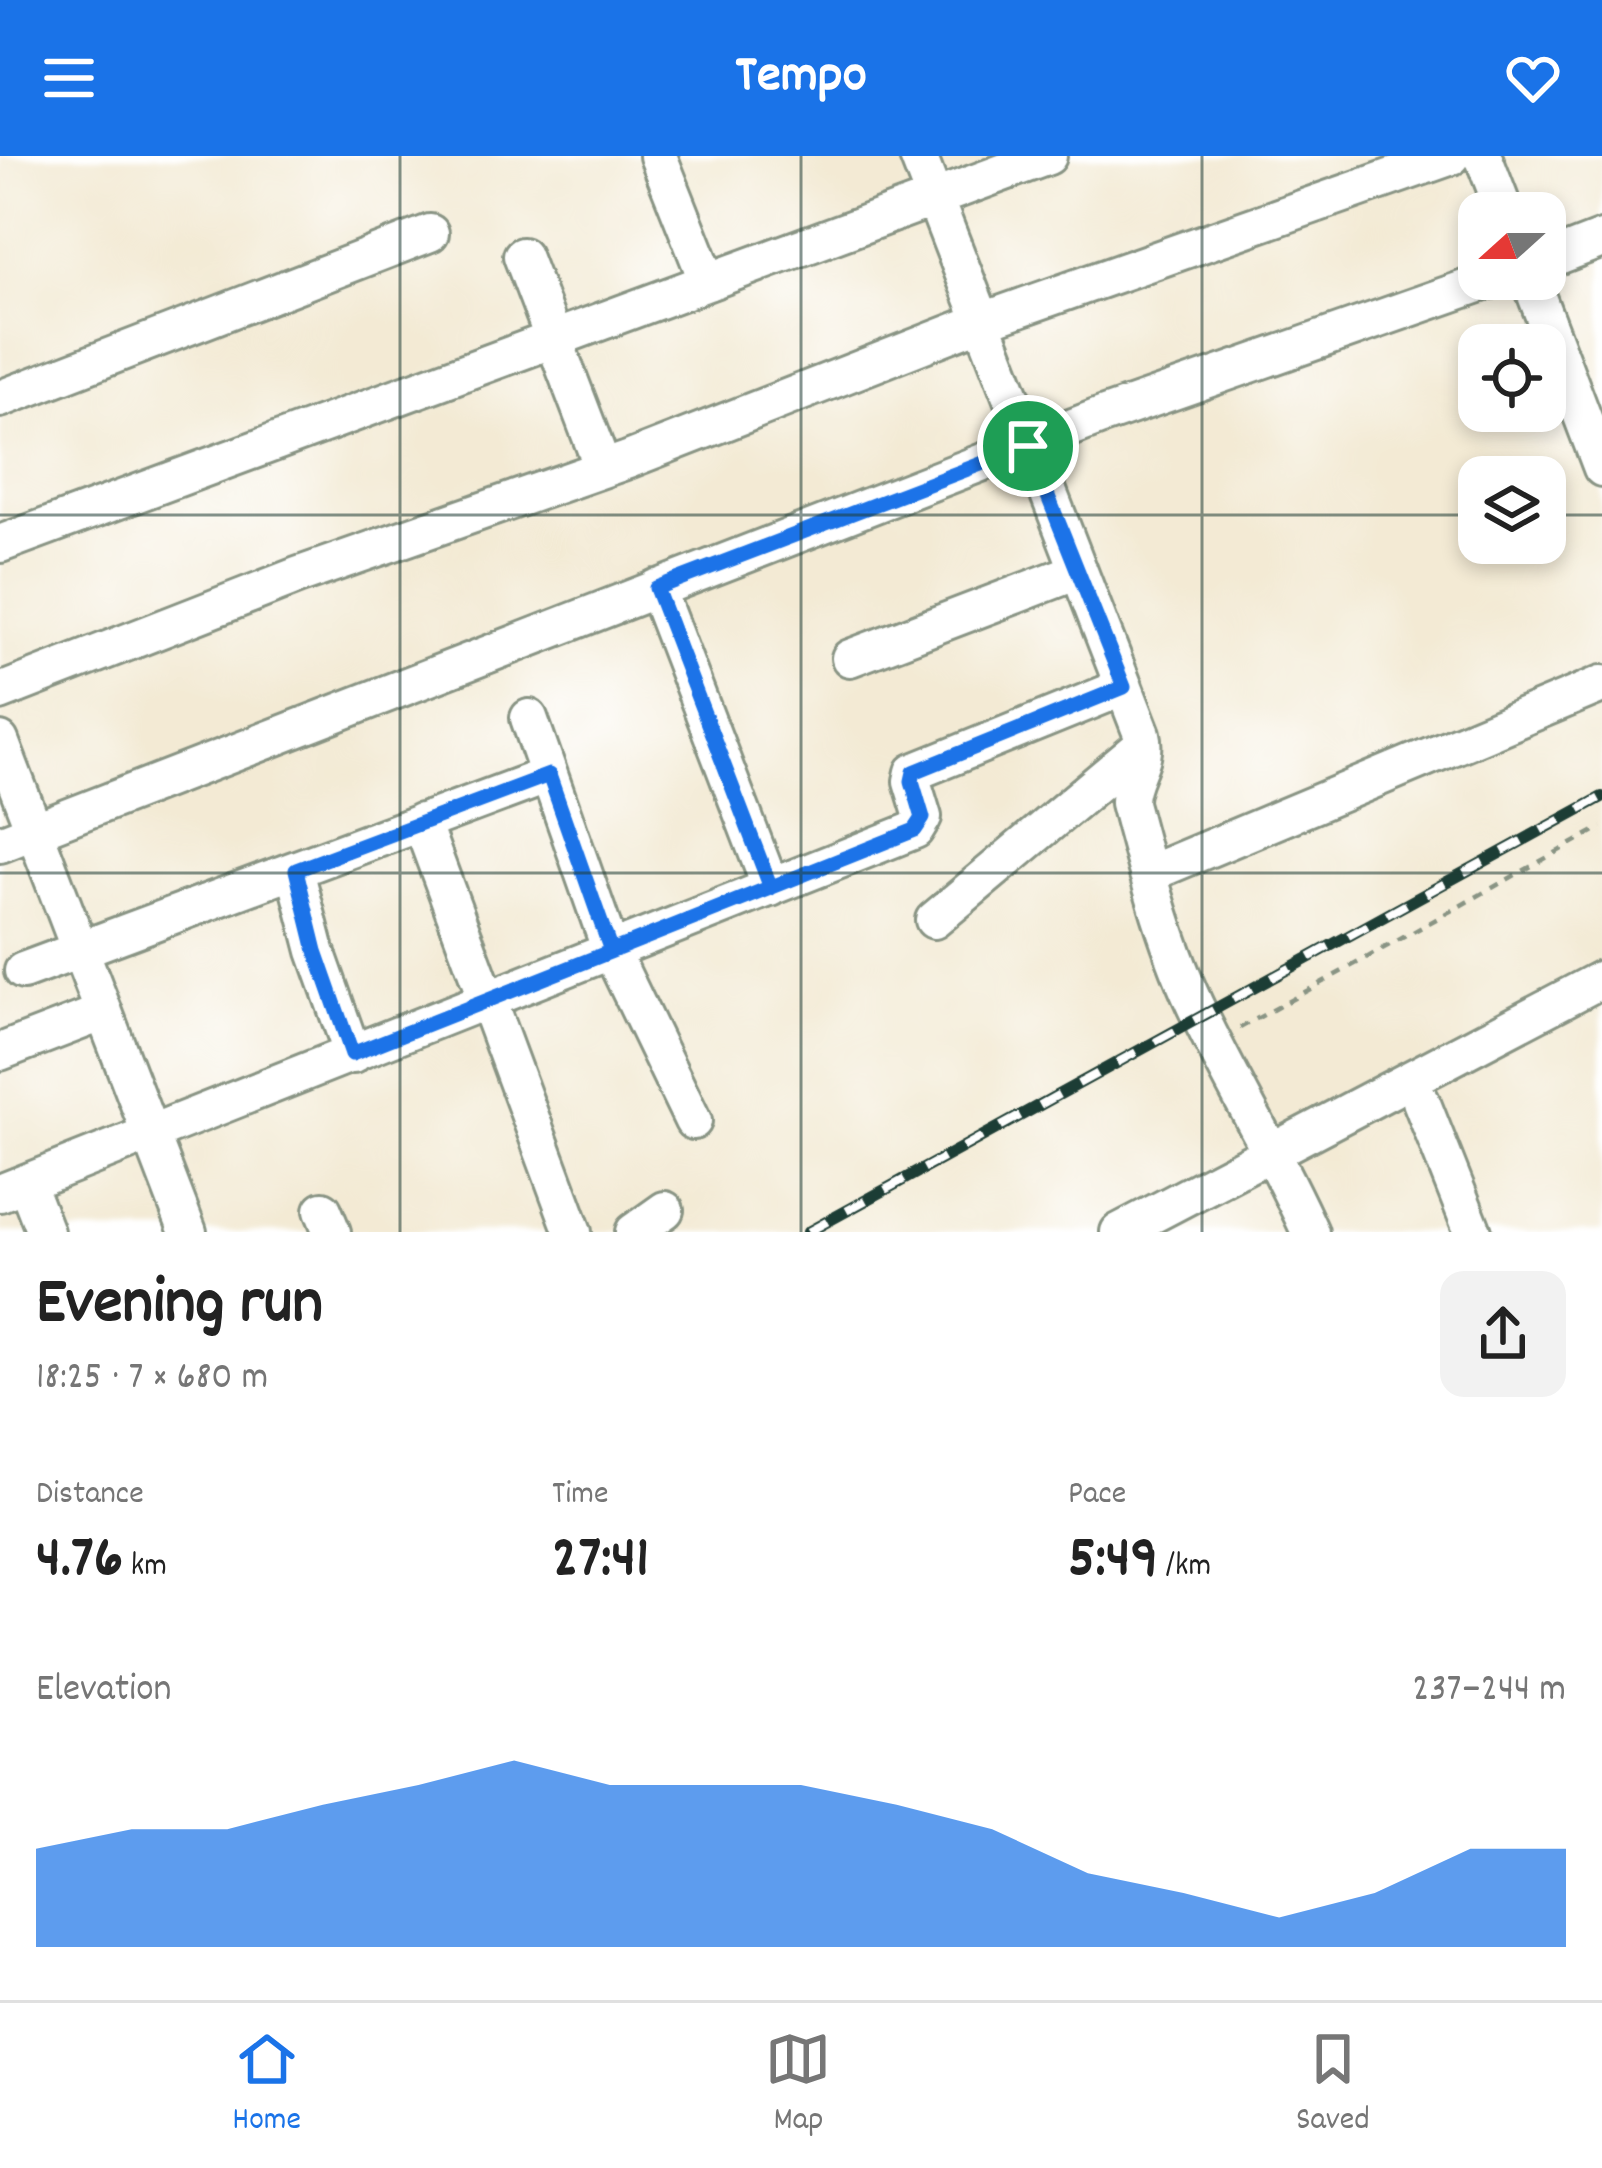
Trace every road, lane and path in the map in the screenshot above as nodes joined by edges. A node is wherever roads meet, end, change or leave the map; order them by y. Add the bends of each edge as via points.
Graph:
1 (658, 156) edge
2 (918, 156) edge
3 (1048, 156) edge
4 (1452, 156) edge
5 (1484, 156) edge
6 (1497, 192) edge
7 (934, 198) junction
8 (430, 233) dead end
9 (1602, 239) edge
10 (1566, 252) edge
11 (522, 256) dead end
12 (708, 282) junction
13 (1458, 291) edge
14 (1538, 300) edge
15 (980, 322) junction
16 (554, 339) junction
17 (0, 399) edge
18 (1028, 446) junction
19 (603, 468) junction
20 (1602, 468) edge
21 (0, 544) edge
22 (1078, 572) junction
23 (656, 588) junction
24 (850, 658) dead end
25 (1602, 684) edge
26 (1124, 687) junction
27 (0, 692) edge
28 (529, 718) dead end
29 (0, 741) edge
30 (1144, 744) junction
31 (549, 775) junction
32 (422, 822) junction
33 (1602, 827) edge
34 (34, 830) junction
35 (0, 844) edge
36 (296, 870) junction
37 (1148, 874) junction
38 (771, 888) junction
39 (934, 920) dead end
40 (611, 951) junction
41 (81, 952) junction
42 (23, 971) dead end
43 (1602, 979) edge
44 (486, 1001) junction
45 (1602, 1005) edge
46 (104, 1012) junction
47 (1216, 1042) junction
48 (0, 1052) edge
49 (352, 1054) junction
50 (1421, 1101) junction
51 (693, 1121) dead end
52 (152, 1135) junction
53 (1278, 1162) junction
54 (13, 1188) edge
55 (665, 1210) dead end
56 (45, 1232) edge
57 (188, 1232) edge
58 (573, 1232) edge
59 (634, 1232) edge
60 (1119, 1232) edge
61 (1310, 1232) edge
62 (1473, 1232) edge

1 - 12 street
2 - 7 street
3 - 7 street
4 - 15 street
5 - 6 street
7 - 12 street
7 - 15 street
8 - 17 street
9 - 10 street
11 - 16 street
12 - 16 street
13 - 18 street
14 - 20 street
15 - 18 street
15 - 19 street
16 - 19 street
16 - 21 street
18 - 22 street
18 - 23 street
19 - 27 street
22 - 24 street
22 - 26 street
23 - 34 street
23 - 38 street
25 - 37 street
26 - 30 street
26 - 38 street via 919,769 912,781 920,826
28 - 31 street
29 - 34 street
30 - 37 street via 1129,795
30 - 39 street
31 - 32 street
31 - 40 street
32 - 36 street
32 - 44 street
33 - 47 path
34 - 35 street
34 - 41 street
36 - 41 street
36 - 49 street
37 - 47 street
38 - 40 street
40 - 44 street
40 - 51 street
41 - 42 street
41 - 46 street
43 - 53 street
44 - 49 street
44 - 58 street
45 - 50 street
46 - 48 street
46 - 52 street
47 - 53 street
49 - 52 street
50 - 53 street
50 - 62 street
52 - 54 street
52 - 57 street
53 - 60 street
53 - 61 street
54 - 56 street
55 - 59 street

